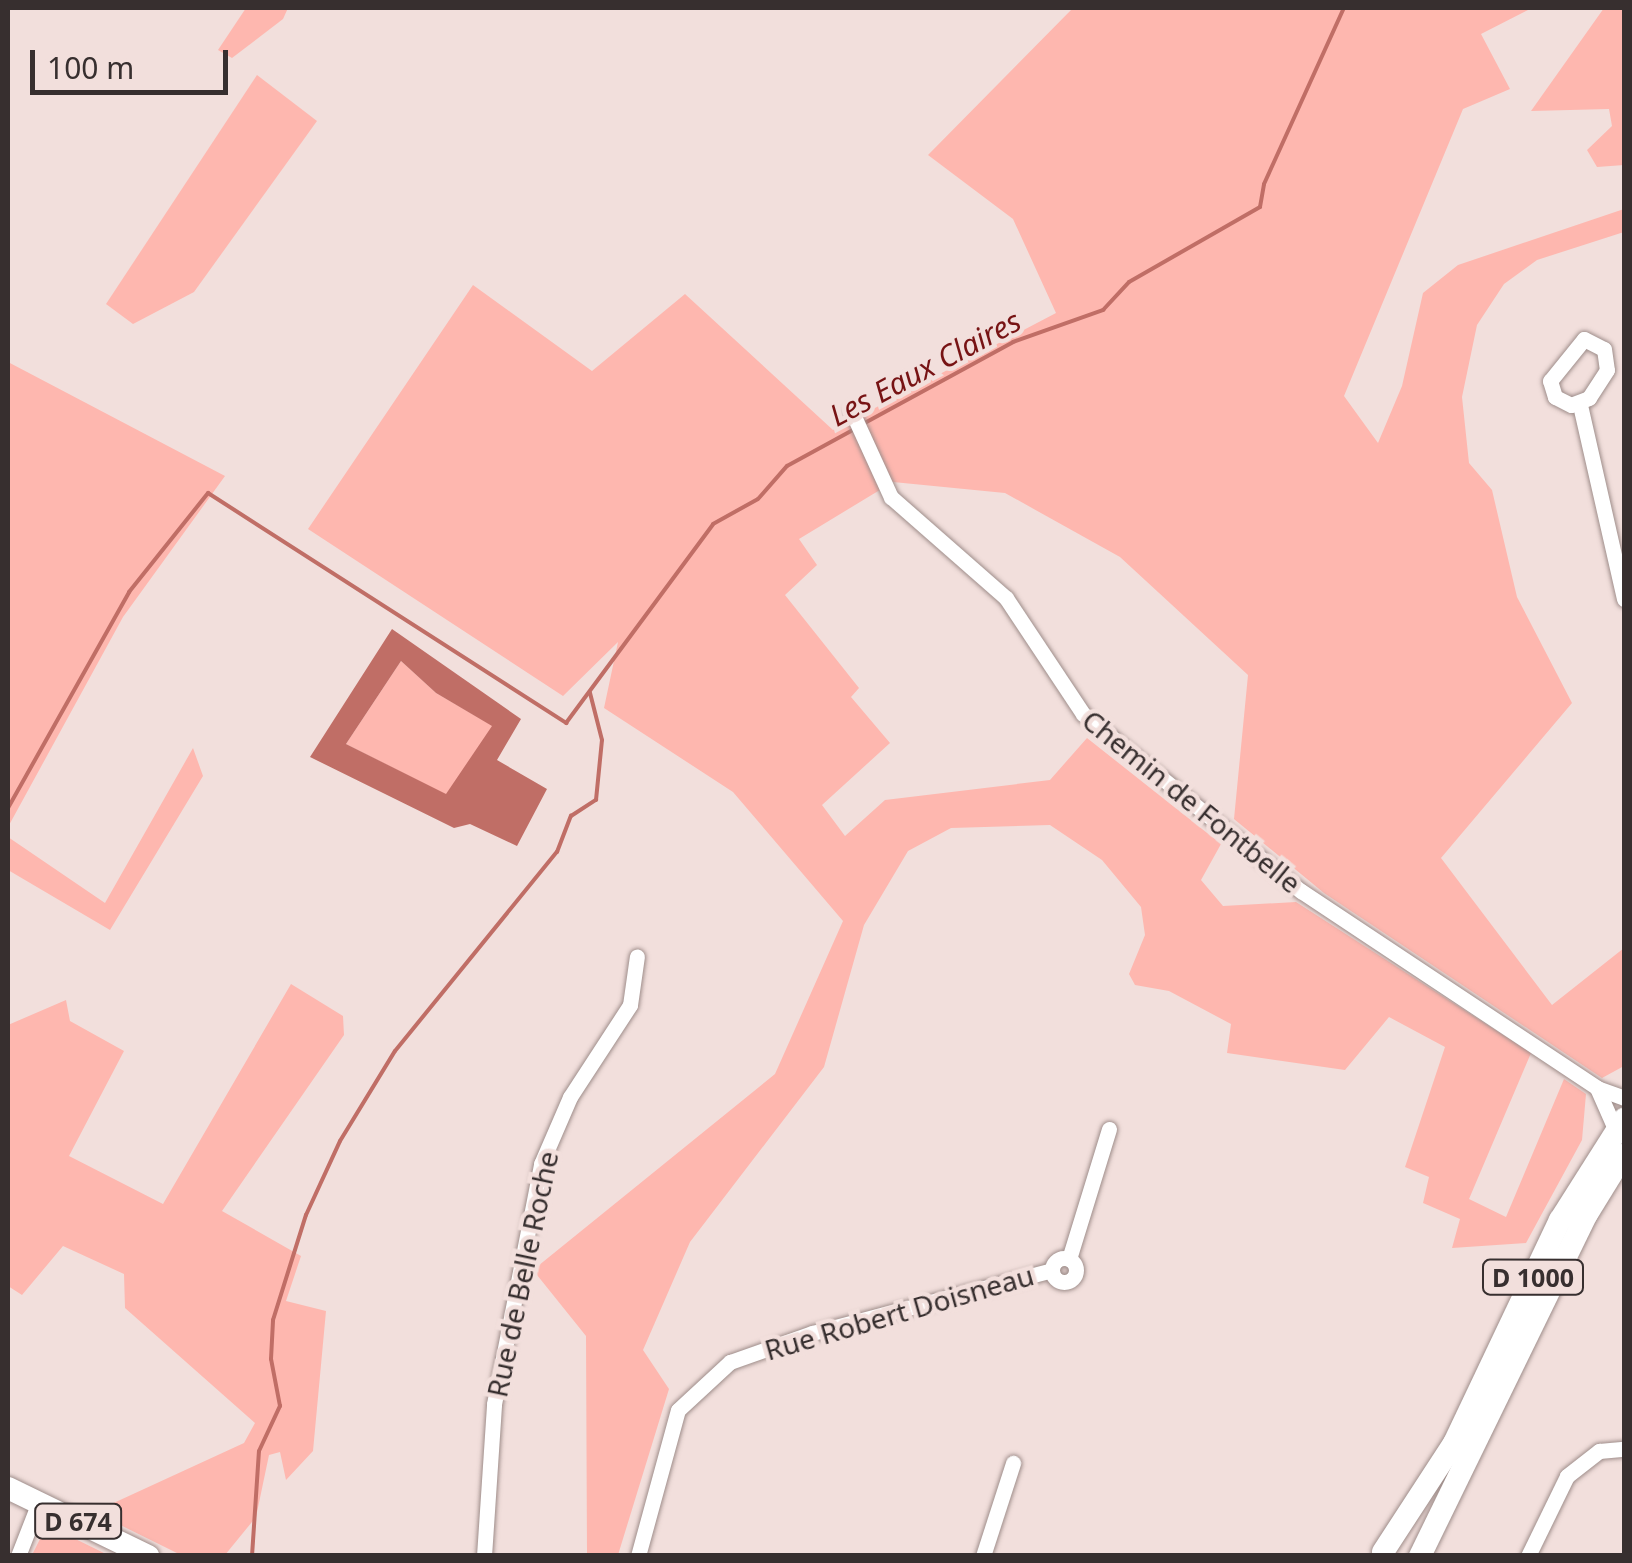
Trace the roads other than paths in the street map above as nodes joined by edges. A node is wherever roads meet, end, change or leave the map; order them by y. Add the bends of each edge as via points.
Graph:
1 (1580, 406) dead end
2 (853, 416) dead end
3 (1624, 599) edge
4 (637, 956) dead end
5 (1597, 1088) junction
6 (1624, 1098) edge
7 (1620, 1125) edge
8 (1108, 1129) dead end
9 (1624, 1154) edge
10 (1624, 1449) edge
11 (1014, 1463) dead end
12 (8, 1488) edge
13 (40, 1502) junction
14 (1388, 1554) edge
15 (1531, 1555) edge
16 (18, 1556) edge
17 (148, 1556) edge
18 (484, 1556) edge
19 (638, 1556) edge
20 (983, 1556) edge
21 (1420, 1556) edge

1 - 3 street
2 - 5 street, Chemin de Fontbelle via 891,497 1006,598 1083,714 1301,891
4 - 18 street, Rue de Belle Roche via 630,1005 570,1097 541,1164 500,1365
5 - 6 street, Chemin de Fontbelle
5 - 7 street
7 - 14 main road, D 1000 via 1560,1220 1454,1442
8 - 19 street, Rue Robert Doisneau via 1068,1260 1057,1260 1052,1270 812,1333 730,1362 678,1410
9 - 21 main road, D 1000 via 1587,1214
10 - 15 street via 1599,1451 1567,1476
11 - 20 street
12 - 13 main road, D 674
13 - 16 street
13 - 17 main road, D 674

